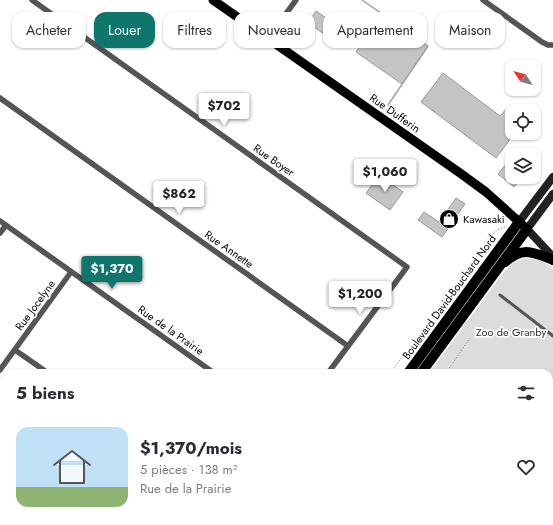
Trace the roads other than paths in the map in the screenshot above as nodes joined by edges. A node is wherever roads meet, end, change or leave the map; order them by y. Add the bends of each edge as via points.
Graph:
1 (32, 0) edge
2 (213, 0) edge
3 (296, 0) edge
4 (483, 0) edge
5 (287, 12) edge
6 (234, 15) edge
7 (553, 45) edge
8 (282, 48) edge
9 (0, 98) edge
10 (553, 177) edge
11 (553, 194) edge
12 (0, 221) edge
13 (6, 225) junction
14 (523, 225) junction
15 (0, 233) edge
16 (553, 259) edge
17 (497, 269) junction
18 (71, 272) junction
19 (500, 295) dead end
20 (553, 336) edge
21 (348, 346) junction
22 (15, 350) junction
23 (1, 369) edge
24 (42, 369) edge
25 (208, 369) edge
26 (331, 369) edge
27 (412, 369) edge
28 (424, 369) edge

1 - 21 street, Rue Boyer via 407,267
2 - 6 main road, Rue Dufferin
3 - 5 street
4 - 7 street via 542,42
8 - 14 main road, Rue Dufferin via 486,192
9 - 21 street, Rue Annette
10 - 14 street, Boulevard David-Bouchard Nord
11 - 14 street, Boulevard David-Bouchard Nord
12 - 13 street, Rue de la Prairie
13 - 15 street
13 - 18 street, Rue de la Prairie
14 - 16 street, Rue Dufferin
14 - 17 highway, Boulevard David-Bouchard Nord
14 - 27 highway, Boulevard David-Bouchard Nord
16 - 17 highway via 532,252 522,252 509,258
17 - 28 highway, Boulevard David-Bouchard Nord
18 - 22 street, Rue Jocelyne
18 - 25 street, Rue de la Prairie
19 - 20 lane
21 - 26 street
22 - 23 street, Rue Jocelyne
22 - 24 street

